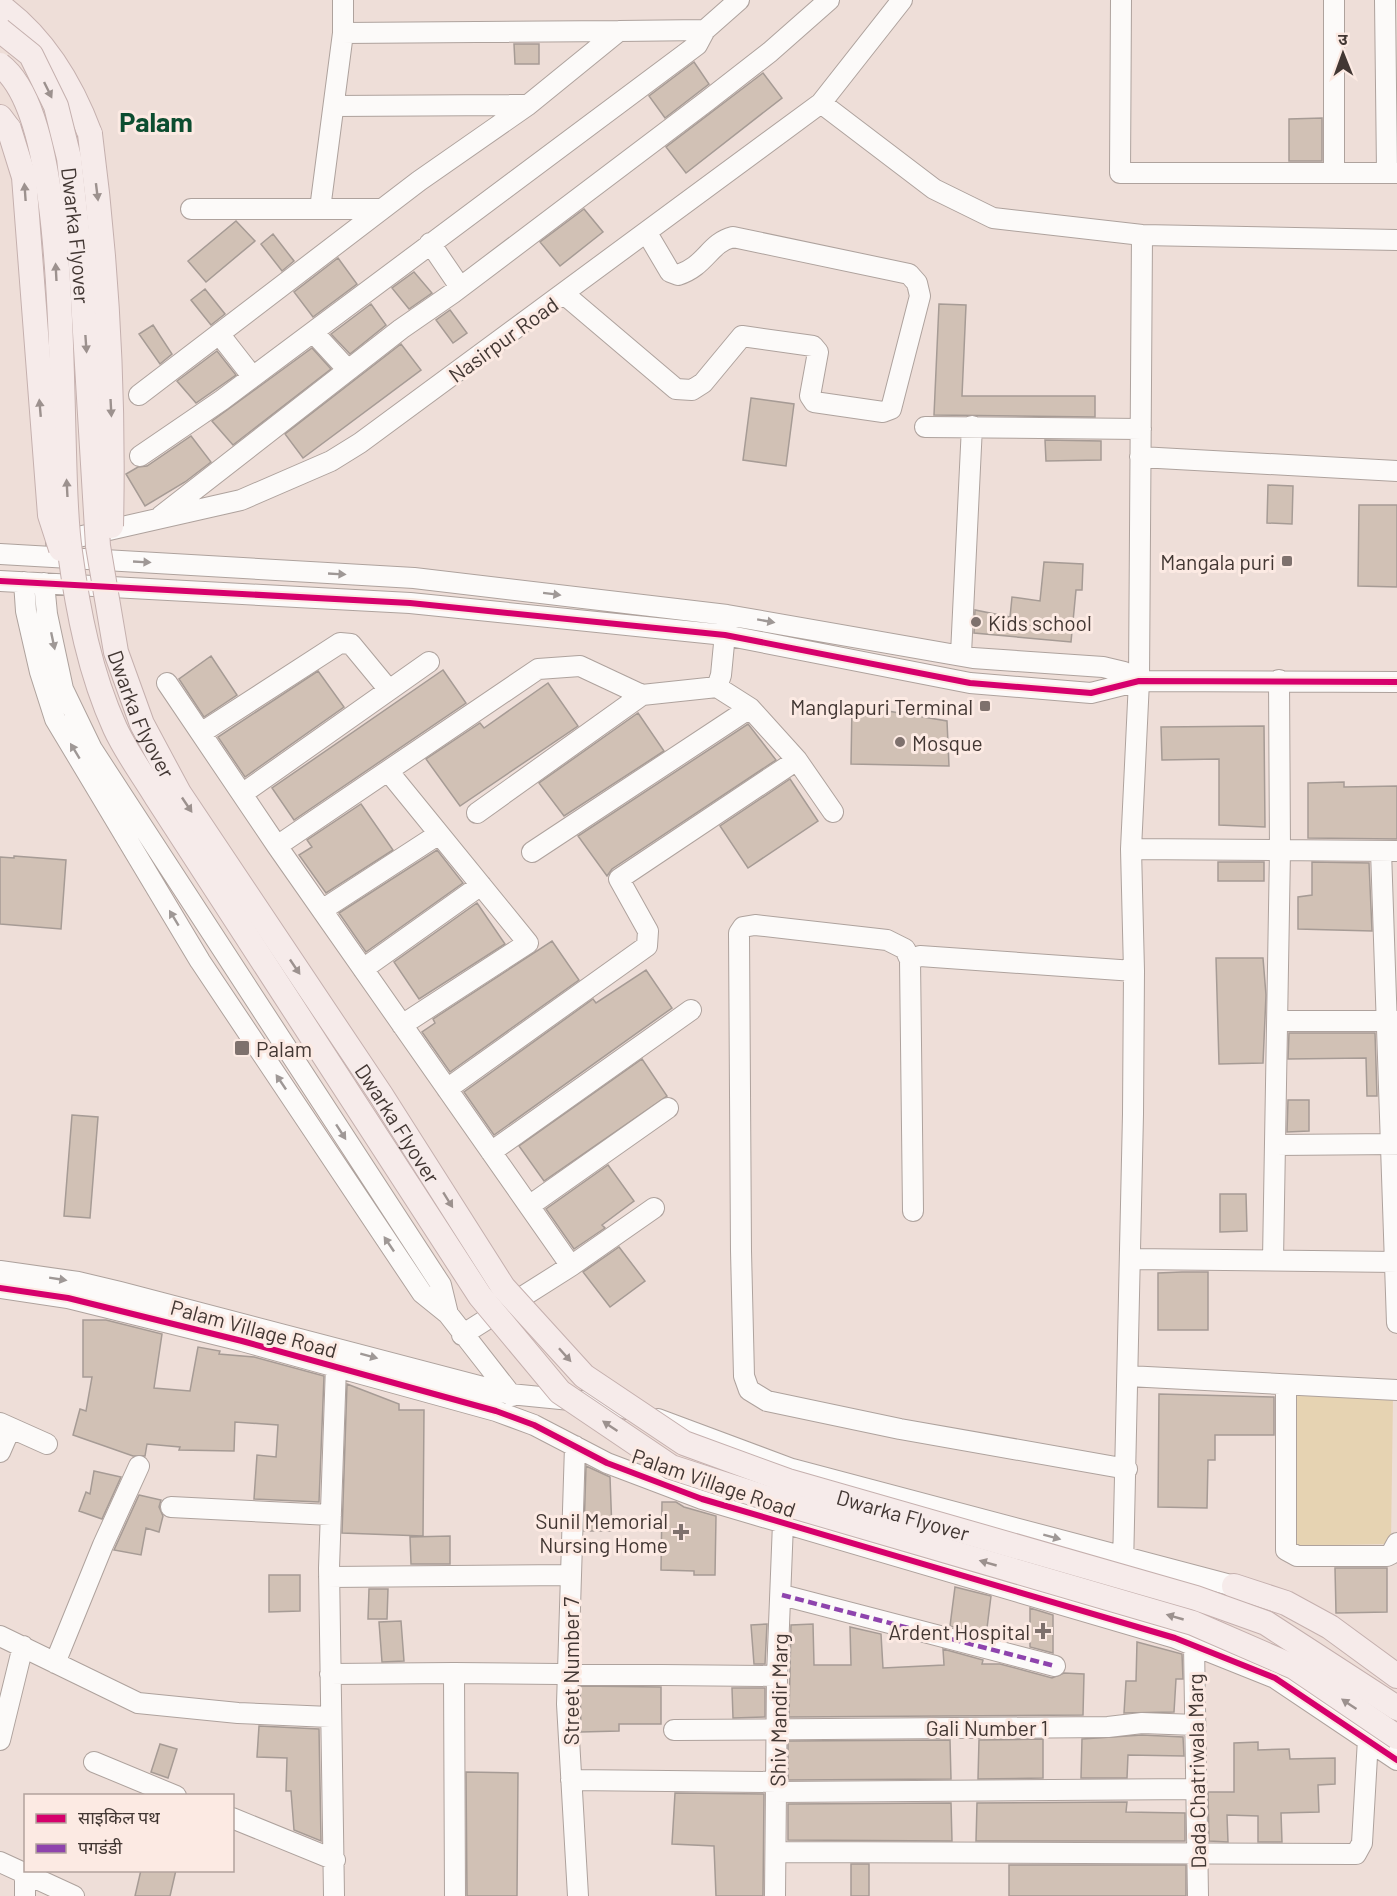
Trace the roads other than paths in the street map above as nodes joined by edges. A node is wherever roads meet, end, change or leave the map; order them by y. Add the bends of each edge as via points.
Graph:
1 (343, 0) edge
2 (739, 0) edge
3 (829, 0) edge
4 (1121, 0) edge
5 (1334, 0) edge
6 (1385, 0) edge
7 (900, 1) edge
8 (0, 6) edge
9 (0, 30) edge
10 (705, 30) junction
11 (619, 31) junction
12 (343, 33) junction
13 (0, 66) edge
14 (821, 102) junction
15 (528, 105) junction
16 (334, 106) junction
17 (4, 123) edge
18 (1334, 172) junction
19 (1392, 173) edge
20 (190, 209) dead end
21 (320, 209) junction
22 (382, 209) junction
23 (647, 233) junction
24 (1142, 235) junction
25 (1397, 240) edge
26 (430, 243) junction
27 (460, 287) junction
28 (564, 294) junction
29 (313, 332) junction
30 (220, 335) junction
31 (348, 370) junction
32 (252, 376) junction
33 (139, 395) dead end
34 (972, 426) junction
35 (925, 427) dead end
36 (1141, 429) junction
37 (140, 456) dead end
38 (1140, 457) junction
39 (1397, 471) edge
40 (159, 518) junction
41 (0, 554) edge
42 (33, 555) junction
43 (0, 581) edge
44 (24, 582) junction
45 (44, 583) junction
46 (507, 589) junction
47 (80, 608) junction
48 (507, 613) junction
49 (727, 615) junction
50 (110, 616) junction
51 (725, 635) junction
52 (961, 654) junction
53 (429, 662) dead end
54 (1279, 680) junction
55 (1139, 681) junction
56 (1397, 682) edge
57 (167, 683) dead end
58 (717, 687) junction
59 (389, 690) junction
60 (642, 695) junction
61 (750, 708) junction
62 (201, 733) junction
63 (797, 760) junction
64 (388, 771) junction
65 (242, 794) junction
66 (833, 812) dead end
67 (477, 813) dead end
68 (439, 834) junction
69 (277, 846) junction
70 (1131, 849) junction
71 (1280, 850) junction
72 (1389, 851) edge
73 (532, 852) dead end
74 (481, 885) junction
75 (322, 910) junction
76 (910, 960) junction
77 (363, 969) junction
78 (1134, 971) junction
79 (691, 1010) dead end
80 (1277, 1021) junction
81 (1391, 1021) edge
82 (402, 1025) junction
83 (447, 1089) junction
84 (668, 1108) dead end
85 (1394, 1144) edge
86 (1275, 1145) junction
87 (491, 1152) junction
88 (529, 1206) junction
89 (654, 1208) dead end
90 (914, 1211) dead end
91 (1131, 1259) junction
92 (1273, 1260) junction
93 (1395, 1262) edge
94 (571, 1266) junction
95 (0, 1270) edge
96 (0, 1288) edge
97 (448, 1314) junction
98 (1397, 1323) edge
99 (462, 1335) junction
100 (336, 1366) junction
101 (1128, 1376) junction
102 (1286, 1384) junction
103 (1397, 1390) edge
104 (510, 1394) junction
105 (534, 1425) junction
106 (5, 1426) edge
107 (47, 1444) dead end
108 (575, 1446) junction
109 (0, 1452) edge
110 (139, 1466) dead end
111 (1127, 1469) junction
112 (171, 1507) dead end
113 (331, 1515) junction
114 (783, 1523) junction
115 (1397, 1543) edge
116 (1125, 1557) junction
117 (571, 1575) junction
118 (329, 1577) junction
119 (1234, 1586) junction
120 (782, 1595) junction
121 (1115, 1620) junction
122 (0, 1636) edge
123 (1194, 1645) junction
124 (23, 1646) junction
125 (55, 1663) junction
126 (1055, 1666) dead end
127 (454, 1673) junction
128 (330, 1674) junction
129 (568, 1674) junction
130 (777, 1676) junction
131 (1397, 1676) edge
132 (1397, 1686) edge
133 (1397, 1708) edge
134 (330, 1717) junction
135 (1196, 1725) junction
136 (777, 1729) junction
137 (674, 1730) dead end
138 (1397, 1737) edge
139 (1368, 1739) junction
140 (0, 1740) edge
141 (1397, 1760) edge
142 (94, 1762) dead end
143 (571, 1780) junction
144 (776, 1787) junction
145 (1197, 1789) junction
146 (171, 1794) edge
147 (234, 1819) edge
148 (776, 1852) junction
149 (1198, 1855) junction
150 (334, 1860) junction
151 (0, 1862) edge
152 (24, 1872) edge
153 (25, 1872) edge
154 (25, 1896) edge
155 (74, 1896) edge
156 (334, 1896) edge
157 (455, 1896) edge
158 (578, 1896) edge
159 (775, 1896) edge
160 (1198, 1896) edge

1 - 12 street
2 - 10 street
3 - 27 street via 707,101
4 - 18 street via 1120,173
5 - 18 street
6 - 19 street
7 - 14 street, Nasirpur Road
8 -> 50 main road, bridge via 42,44 76,96 90,134 100,212 113,436
9 -> 50 main road, Dwarka Flyover, bridge via 31,55 56,106 69,158 81,266 98,546
10 - 11 street
10 - 26 street via 697,45
11 - 12 street
11 - 15 street
12 - 16 street
47 -> 13 main road, Dwarka Flyover, bridge via 70,550 51,196 32,115 11,74
14 - 23 street, Nasirpur Road
14 - 24 street via 934,189 981,215 1010,222
15 - 16 street
15 - 22 street
16 - 21 street
47 -> 17 main road, bridge via 50,515 24,177
18 - 19 street
20 - 21 street
21 - 22 street
22 - 30 street
23 - 28 street, Nasirpur Road
23 - 28 street via 670,272 678,275 694,270 721,240 733,237 909,274 917,283 920,296 891,409 883,412 814,402 810,396 819,352 813,346 742,336 702,383 692,390 676,389
24 - 25 street
24 - 36 street
26 - 27 street
26 - 29 street
27 - 31 street
28 - 40 street, Nasirpur Road via 331,461 241,500
29 - 31 street
29 - 32 street
30 - 32 street
30 - 33 street
31 - 40 street
32 - 37 street
34 - 35 street
34 - 36 street
34 - 52 street
36 - 38 street
38 - 39 street
38 - 55 street
40 - 42 street, Nasirpur Road via 48,544
41 - 42 street
42 -> 46 street via 414,578
43 - 44 street
44 - 45 street
97 -> 44 street via 422,1293 200,961 55,719 26,611
45 - 48 street via 410,603
45 -> 97 street via 63,689 92,749 441,1285
46 - 48 street
46 -> 49 street
138 -> 47 main road, Dwarka Flyover, bridge via 1294,1666 1193,1623 671,1467 560,1392 480,1296 157,798 115,729 89,654
48 - 51 street
49 - 51 street
49 -> 52 street
50 -> 133 main road, Dwarka Flyover, bridge via 116,652 142,724 179,793 381,1095 503,1287 584,1376 694,1447 788,1481 1196,1598 1266,1623
51 - 55 street via 970,683 1091,693
51 - 58 street
52 - 55 street via 1103,667
53 - 59 street
54 - 55 street
54 - 56 street
54 - 71 street
55 - 70 street
57 - 62 street
58 - 60 street
58 - 61 street
59 - 62 street via 351,644 340,643
59 - 65 street
60 - 64 street via 580,666 538,669
60 - 67 street
61 - 63 street
61 - 73 street
62 - 65 street
63 - 66 street
63 - 83 street via 619,879 648,931 647,946
64 - 68 street
64 - 69 street
65 - 69 street
68 - 74 street
68 - 75 street
69 - 75 street
70 - 71 street
70 - 78 street
71 - 72 street
71 - 80 street
72 - 81 street
74 - 77 street
74 - 82 street via 528,943
75 - 77 street
76 - 78 street via 920,956
76 - 90 street
76 - 111 street via 902,946 887,940 755,925 740,930 741,1251 746,1385 767,1401
77 - 82 street
78 - 91 street
79 - 87 street
80 - 81 street
80 - 86 street
81 - 85 street
82 - 83 street
83 - 87 street
84 - 88 street
85 - 86 street
85 - 93 street
86 - 92 street
87 - 88 street
88 - 94 street
89 - 94 street
91 - 92 street
91 - 101 street
92 - 93 street
93 - 98 street
94 - 99 street
95 -> 104 street, Palam Village Road via 120,1292
96 - 100 street, Palam Village Road via 68,1298
97 - 99 street
99 - 104 street
100 - 105 street, Palam Village Road
100 - 113 street
101 - 102 street
101 - 111 street
102 - 103 street
102 - 115 street via 1286,1550 1297,1556 1387,1556
104 - 105 street
104 -> 116 street, Palam Village Road via 611,1404 792,1469
105 - 108 street, Palam Village Road
106 - 107 street
106 - 109 street
108 - 114 street, Palam Village Road via 607,1463 702,1499
108 - 117 street, Street Number 7
110 - 125 street
111 - 116 street
112 - 113 street
113 - 118 street
114 - 120 street, Shiv Mandir Marg
114 - 121 street, Palam Village Road
116 - 119 street, Palam Village Road
116 - 121 street
117 - 118 street
117 - 129 street, Street Number 7
118 - 128 street
119 - 131 main road via 1286,1602 1330,1627
119 - 132 street, Palam Village Road via 1326,1634
120 - 126 street
120 - 130 street, Shiv Mandir Marg
121 - 123 street, Palam Village Road
122 - 124 street
123 - 135 street, Dada Chatriwala Marg
123 - 139 street, Palam Village Road via 1275,1678
124 - 125 street
124 - 140 street
125 - 134 street via 138,1703
127 - 128 street
127 - 129 street
127 - 157 street
128 - 134 street
129 - 130 street
129 - 143 street, Street Number 7
130 - 136 street, Shiv Mandir Marg
134 - 150 street
135 - 136 street, Gali Number 1
135 - 145 street, Dada Chatriwala Marg
136 - 137 street, Gali Number 1
136 - 144 street, Shiv Mandir Marg
139 - 141 street, Palam Village Road
139 - 149 street via 1362,1843 1356,1854
142 - 146 street
143 - 144 street
143 - 158 street, Street Number 7
144 - 145 street
144 - 148 street, Shiv Mandir Marg
145 - 149 street, Dada Chatriwala Marg
147 - 150 street
148 - 149 street
148 - 159 street, Shiv Mandir Marg
149 - 160 street, Dada Chatriwala Marg
150 - 156 street
151 - 152 street
153 - 154 street
153 - 155 street

